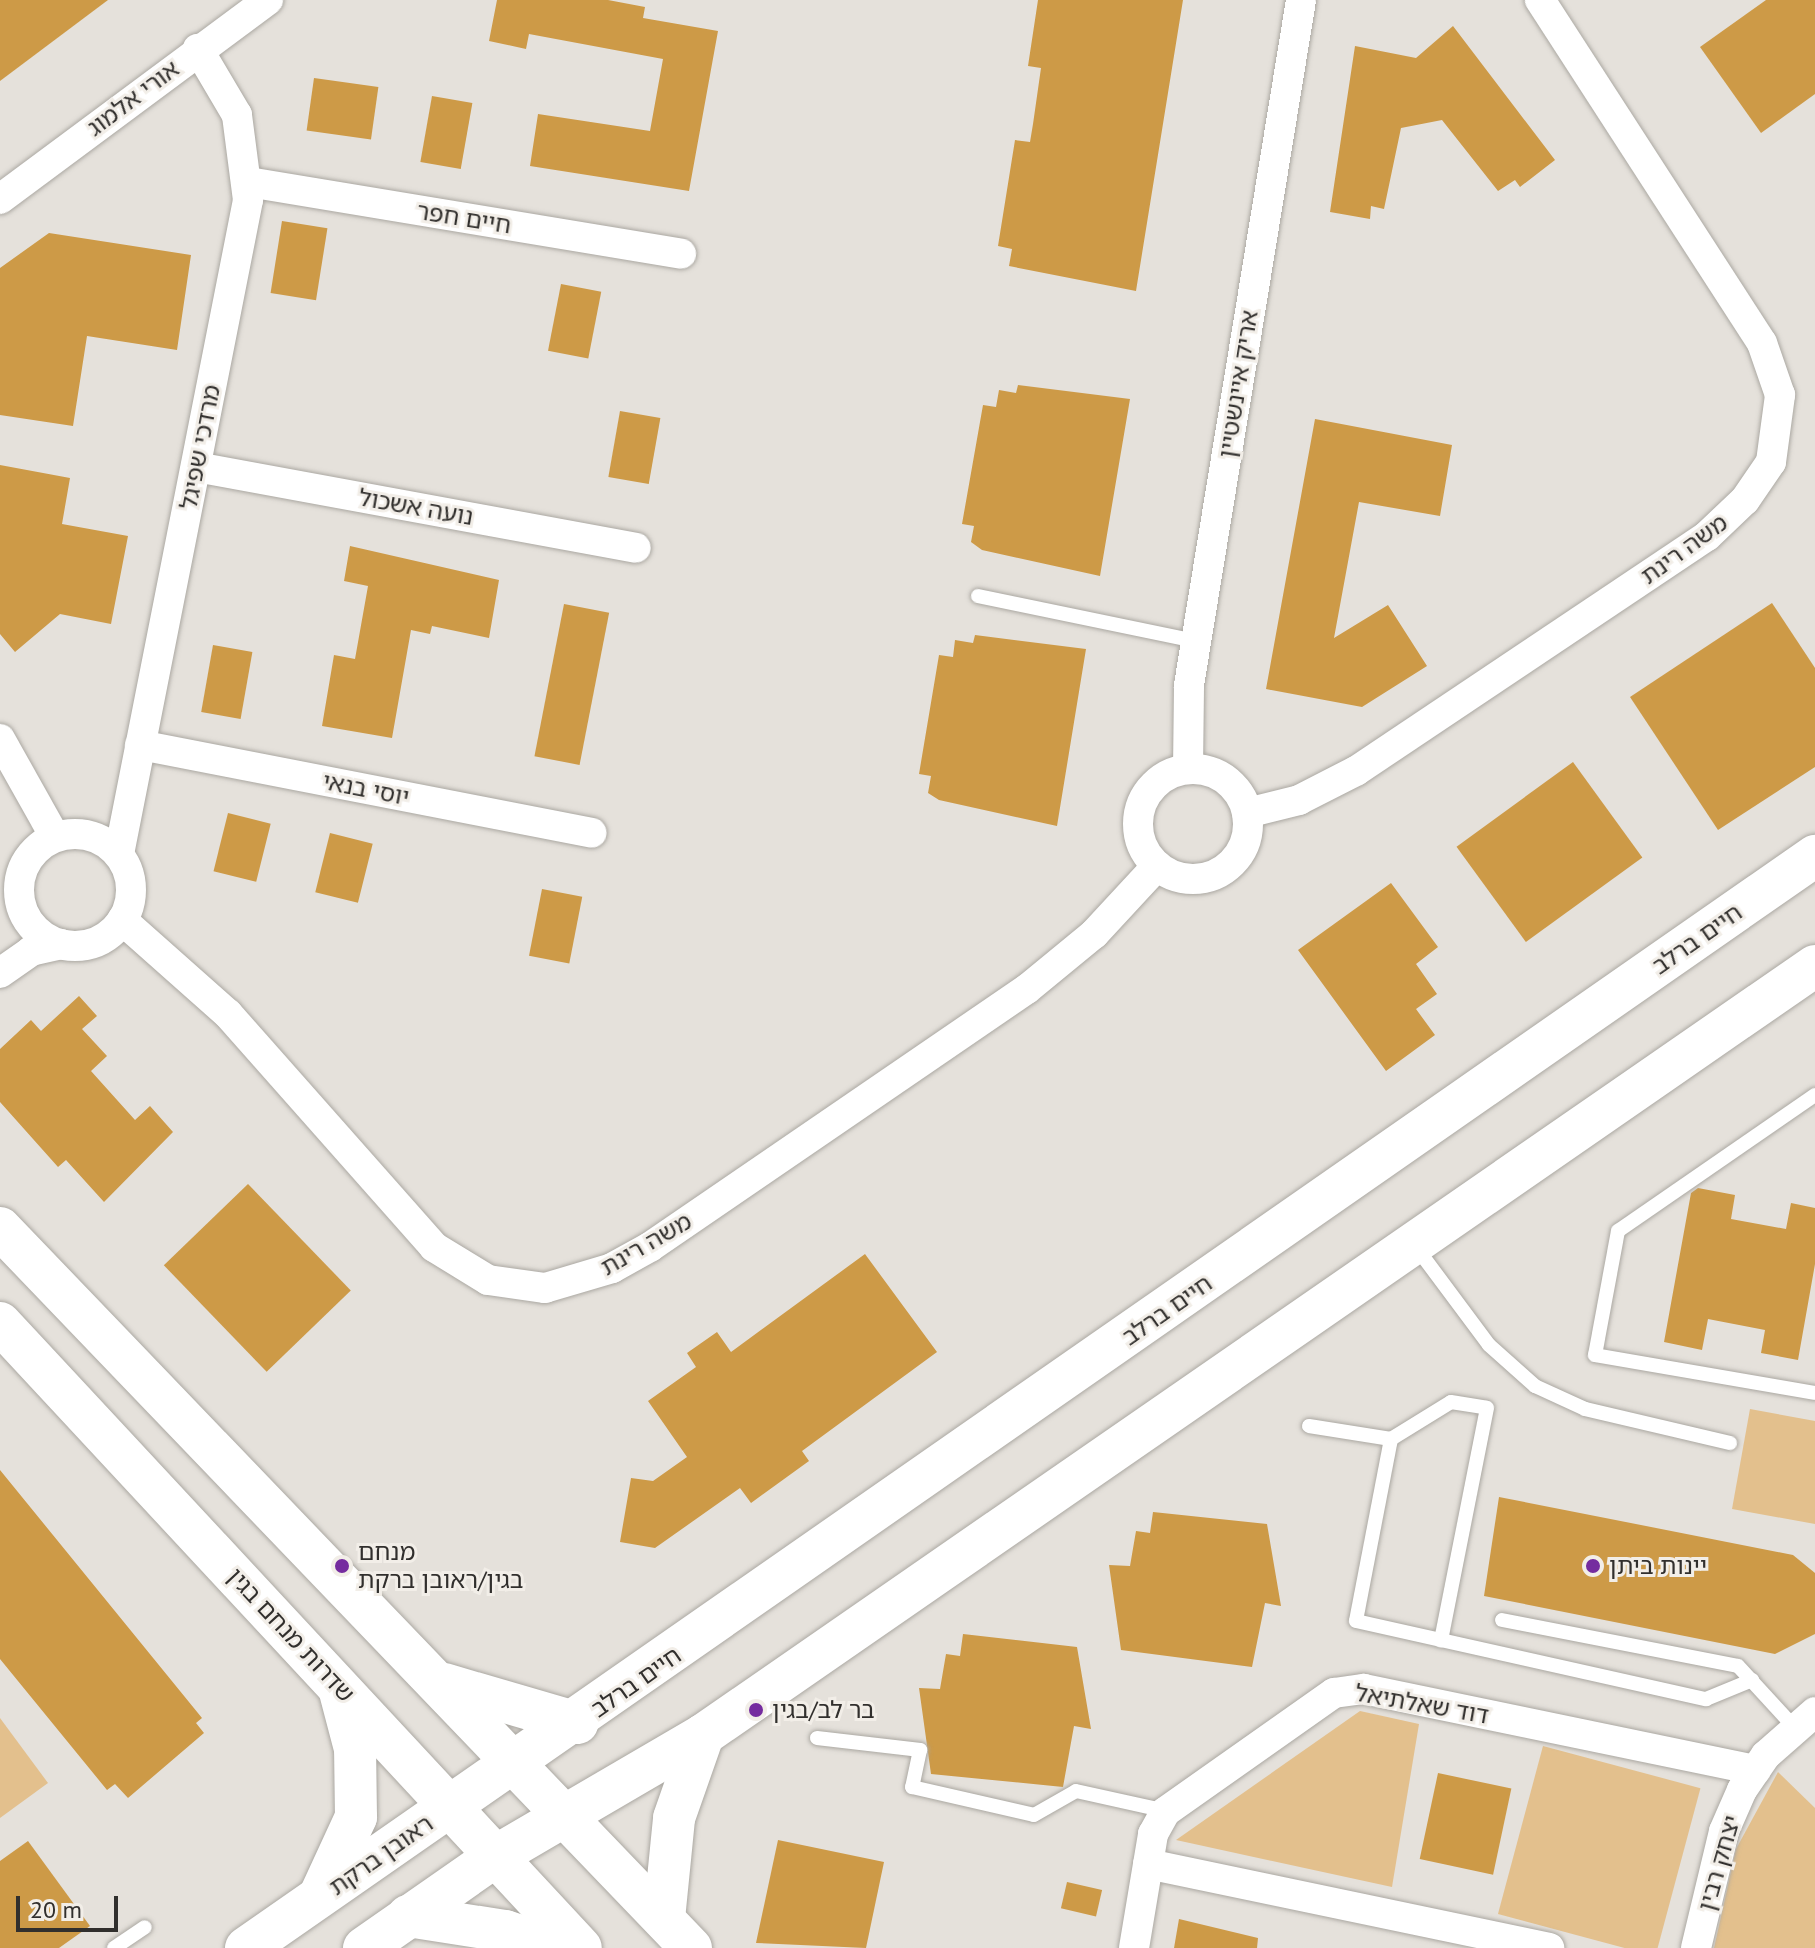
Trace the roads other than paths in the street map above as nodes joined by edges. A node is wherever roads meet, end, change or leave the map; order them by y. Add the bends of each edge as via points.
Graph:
1 (268, 0) edge
2 (1301, 0) edge
3 (1540, 0) edge
4 (198, 49) junction
5 (248, 182) junction
6 (0, 199) edge
7 (681, 254) dead end
8 (196, 467) junction
9 (636, 548) dead end
10 (978, 596) dead end
11 (1196, 641) junction
12 (0, 739) edge
13 (140, 745) junction
14 (1188, 769) junction
15 (1247, 813) junction
16 (591, 833) dead end
17 (55, 837) junction
18 (119, 854) junction
19 (1815, 856) edge
20 (1157, 866) junction
21 (20, 875) junction
22 (0, 902) edge
23 (122, 920) junction
24 (61, 944) junction
25 (1815, 966) edge
26 (0, 973) edge
27 (1815, 1095) edge
28 (0, 1228) edge
29 (1414, 1244) junction
30 (0, 1323) edge
31 (1815, 1393) edge
32 (1309, 1426) dead end
33 (1391, 1439) junction
34 (1730, 1443) dead end
35 (1502, 1620) dead end
36 (1441, 1640) junction
37 (1752, 1680) junction
38 (444, 1684) junction
39 (338, 1687) junction
40 (1804, 1720) edge
41 (577, 1723) junction
42 (703, 1735) junction
43 (817, 1738) dead end
44 (515, 1760) junction
45 (1756, 1770) junction
46 (449, 1807) junction
47 (1166, 1811) junction
48 (566, 1814) junction
49 (496, 1856) junction
50 (1148, 1864) junction
51 (318, 1899) junction
52 (408, 1916) junction
53 (145, 1927) dead end
54 (677, 1934) edge
55 (114, 1948) edge
56 (246, 1948) edge
57 (364, 1948) edge
58 (556, 1948) edge
59 (581, 1948) edge
60 (1134, 1948) edge
61 (1549, 1948) edge
62 (1696, 1948) edge

1 - 4 street, אורי אלמוג
2 - 11 street, אריק איינשטיין
3 - 15 street, משה רינת via 1762,343 1780,395 1771,462 1745,500 1694,545 1356,771 1299,800
4 - 5 street, מרדכי שפיגל via 237,115
4 - 6 street, אורי אלמוג
5 - 7 street, חיים חפר
5 - 8 street, מרדכי שפיגל
8 - 9 street, נועה אשכול
8 - 13 street, מרדכי שפיגל
10 - 11 lane
11 - 14 street, אריק איינשטיין via 1185,718
12 - 17 street
13 - 16 street, יוסי בנאי
13 - 18 street, מרדכי שפיגל
14 - 15 street via 1223,778
14 - 20 street via 1158,781 1140,810 1139,836
15 - 20 street via 1244,847 1221,872 1188,879
17 - 18 street via 89,835
17 - 21 street via 32,852
18 - 23 street via 131,887
19 - 41 street, חיים ברלב
20 - 23 street, משה רינת via 1094,934 1027,989 650,1247 600,1273 545,1288 488,1280 434,1247 228,1014
21 - 22 street
21 - 24 street via 26,917
23 - 24 street via 95,942
24 - 26 street via 31,951
25 - 29 street
27 - 31 lane via 1618,1231 1595,1355
28 - 38 street
29 - 34 lane via 1489,1345 1535,1386 1585,1409
29 - 42 street
30 - 39 street, שדרות מנחם בגין
32 - 33 lane
33 - 36 lane via 1356,1621
33 - 36 lane via 1451,1402 1487,1408
35 - 37 lane via 1738,1666
36 - 37 lane via 1706,1699
37 - 40 lane
38 - 41 street
38 - 44 street
39 - 46 street, שדרות מנחם בגין
39 - 51 street via 355,1749 356,1817
40 - 45 street, יצחק רבין
41 - 44 street, חיים ברלב
42 - 48 street
42 - 54 street via 674,1818
43 - 47 lane via 920,1750 912,1787 1034,1815 1076,1791
44 - 46 street, ראובן ברקת
44 - 48 street
45 - 47 street, דוד שאלתיאל via 1353,1689 1317,1702
45 - 62 street, יצחק רבין via 1724,1831
46 - 49 street, שדרות מנחם בגין
46 - 51 street, ראובן ברקת
47 - 50 street
48 - 49 street
48 - 54 street
49 - 52 street
49 - 59 street, שדרות מנחם בגין
50 - 60 street
50 - 61 street
51 - 56 street, ראובן ברקת
52 - 57 street
52 - 58 street via 505,1931
53 - 55 lane

